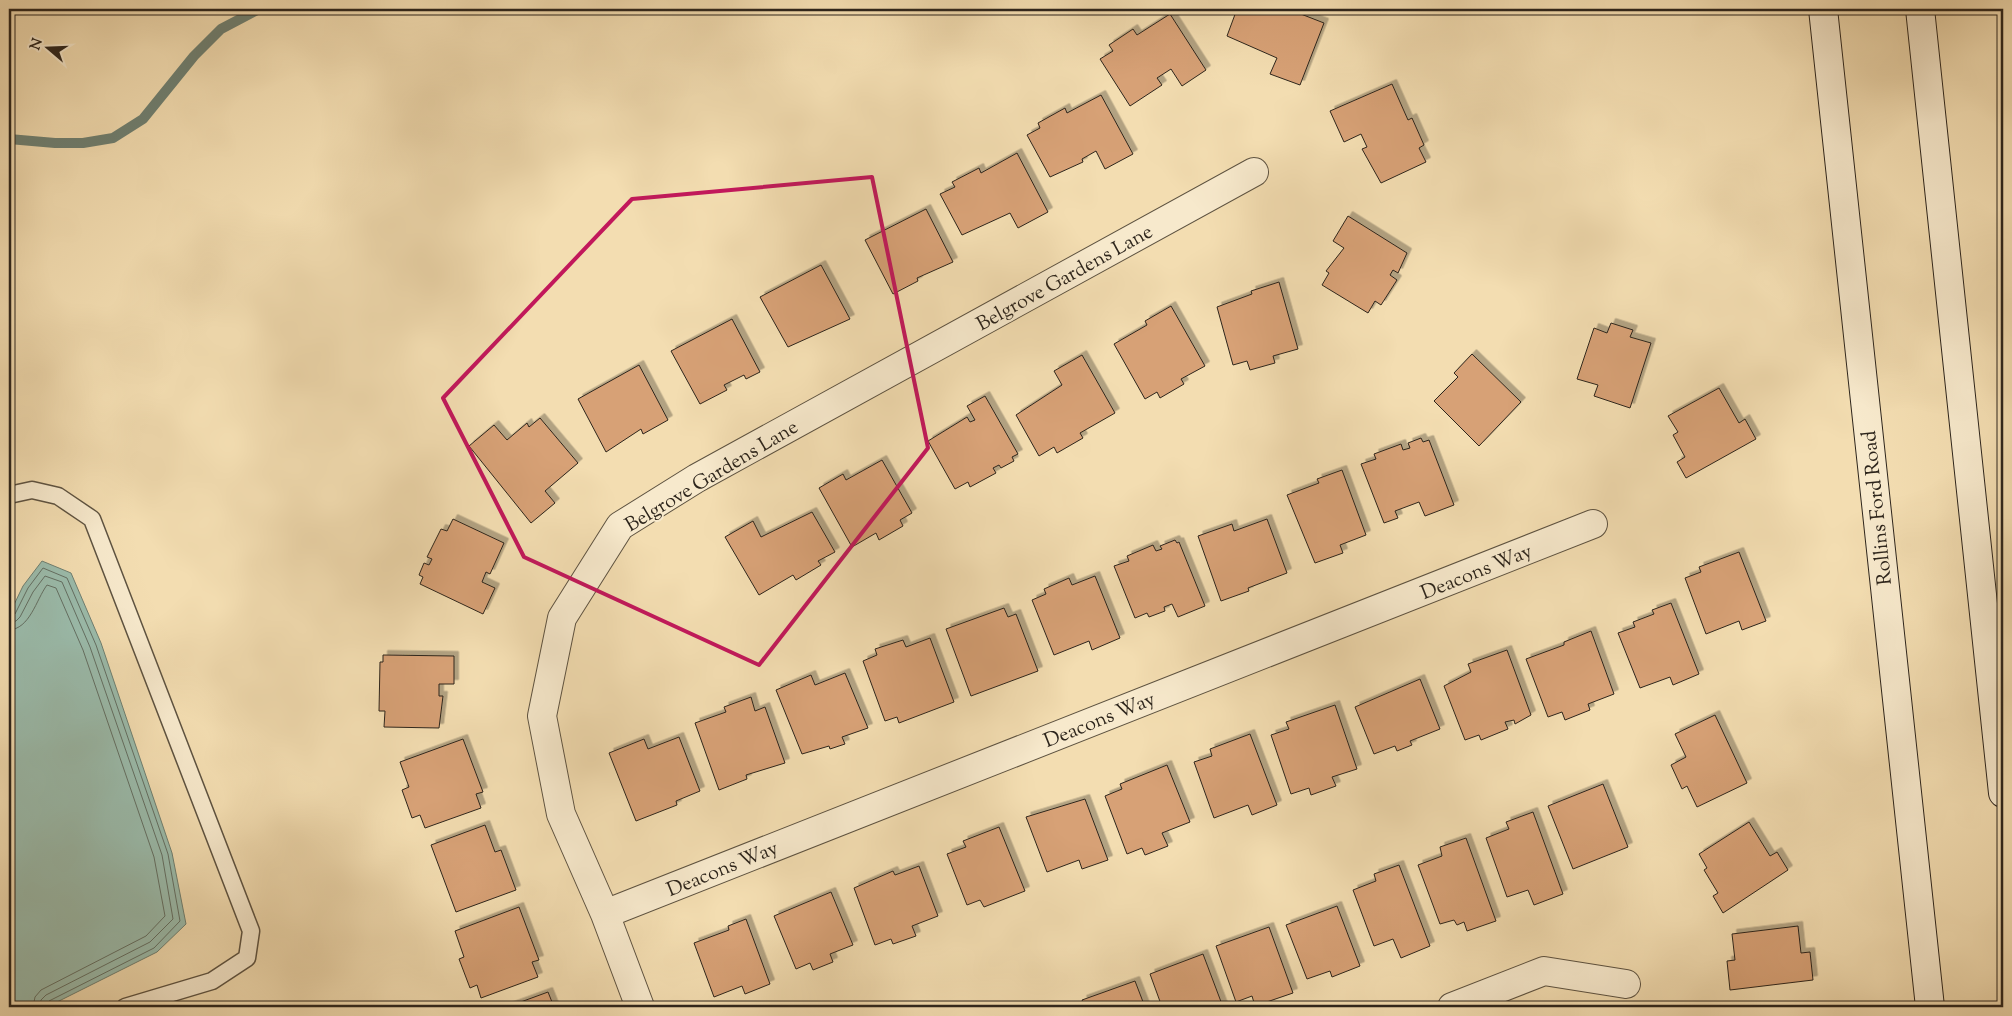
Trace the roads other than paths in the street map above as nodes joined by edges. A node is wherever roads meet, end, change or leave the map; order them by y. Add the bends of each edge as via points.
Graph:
1 (1823, 9) edge
2 (1920, 9) edge
3 (1254, 172) dead end
4 (9, 495) edge
5 (1593, 524) dead end
6 (2003, 793) edge
7 (605, 914) junction
8 (1626, 984) dead end
9 (125, 1007) edge
10 (640, 1007) edge
11 (1452, 1007) edge
12 (1930, 1007) edge

1 - 12 street, Rollins Ford Road
2 - 6 street
3 - 7 street, Belgrove Gardens Lane via 697,478 620,526 562,618 542,716 561,814
4 - 9 lane via 32,490 58,496 92,519 251,930 247,958 212,981
5 - 7 street, Deacons Way
7 - 10 street, Belgrove Gardens Lane
8 - 11 street via 1544,971

